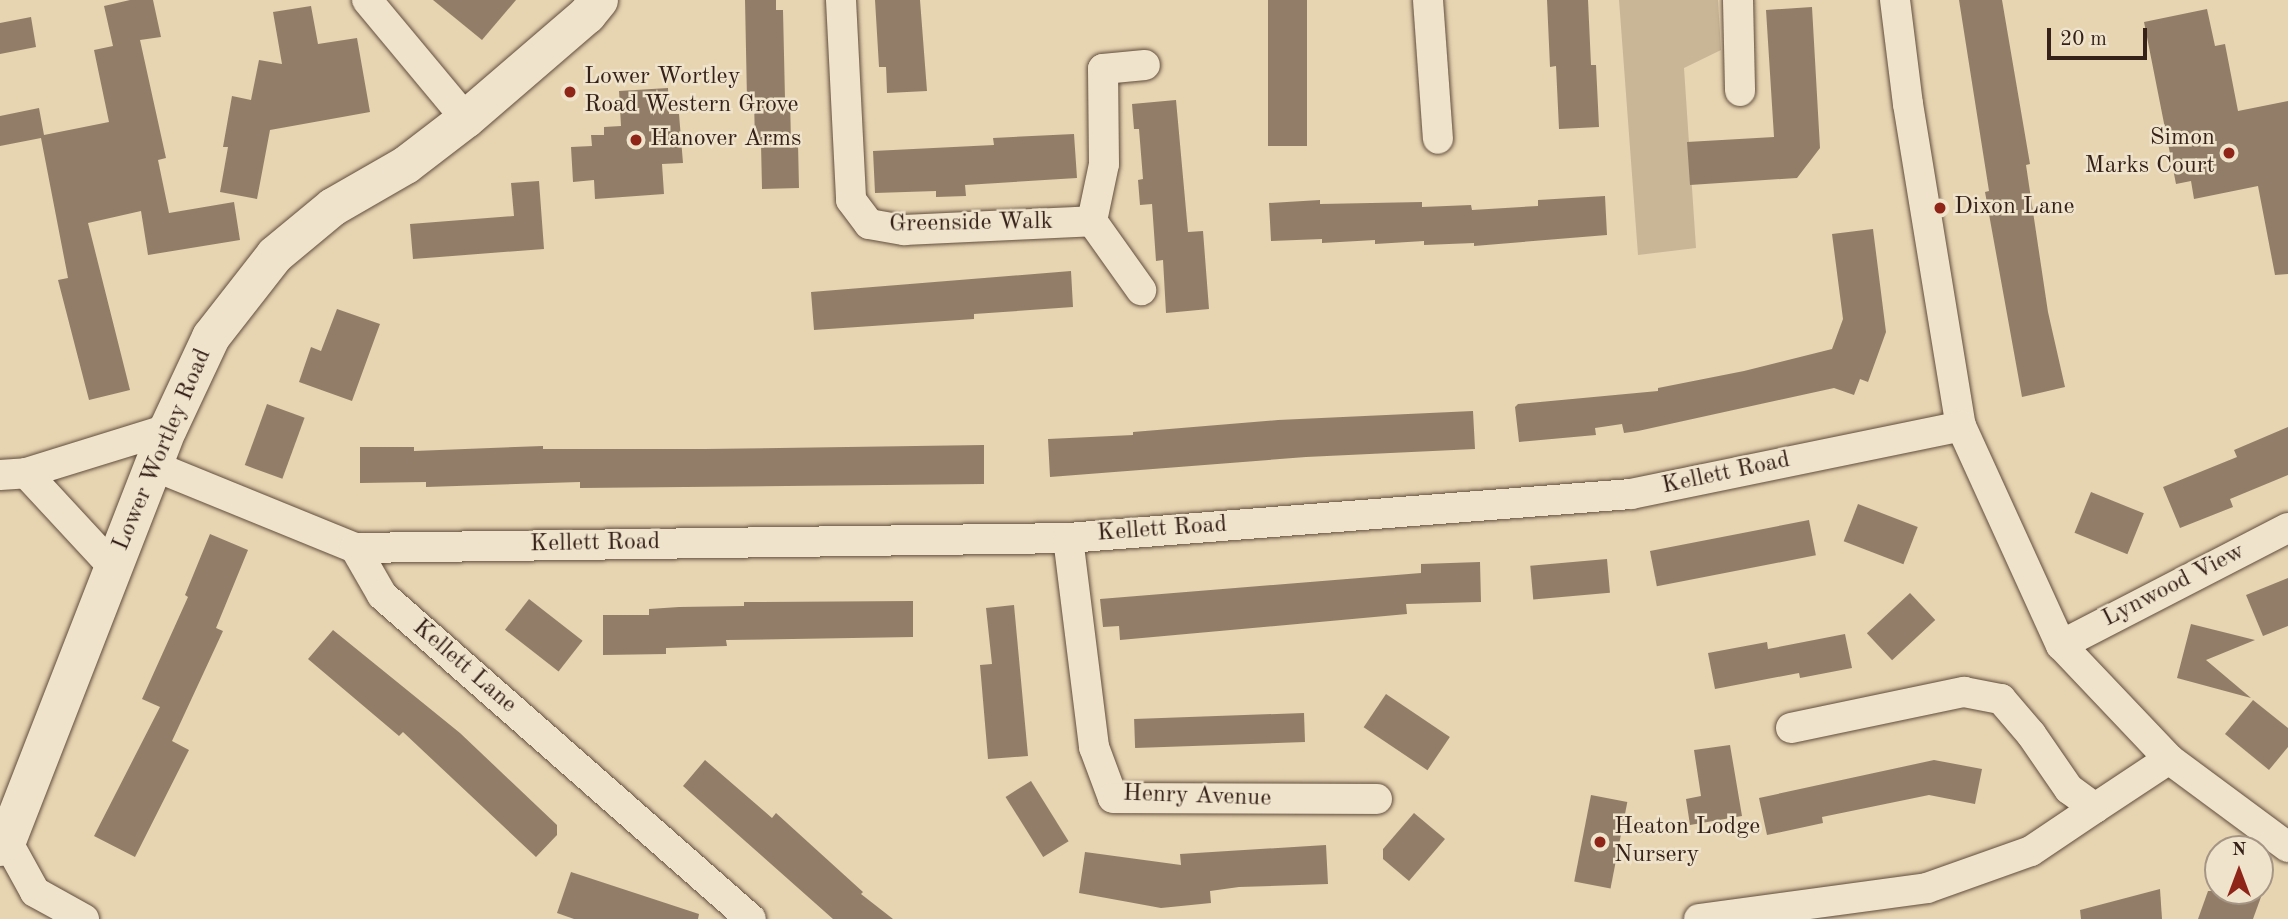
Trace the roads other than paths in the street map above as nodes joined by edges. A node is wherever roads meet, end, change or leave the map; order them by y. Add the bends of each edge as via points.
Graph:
1 (367, 0) edge
2 (599, 0) edge
3 (841, 0) edge
4 (1428, 0) edge
5 (1738, 0) edge
6 (1895, 0) edge
7 (1145, 65) dead end
8 (1740, 91) dead end
9 (466, 119) junction
10 (1438, 138) dead end
11 (1093, 221) junction
12 (1141, 290) dead end
13 (1961, 426) junction
14 (168, 429) junction
15 (154, 466) junction
16 (13, 474) edge
17 (2288, 528) edge
18 (1068, 538) junction
19 (355, 548) junction
20 (114, 568) junction
21 (2061, 645) junction
22 (1791, 728) dead end
23 (2169, 759) junction
24 (1377, 799) dead end
25 (2095, 808) junction
26 (3, 844) edge
27 (2288, 847) edge
28 (84, 919) edge
29 (751, 919) edge
30 (1699, 919) edge

1 - 9 street
2 - 9 street, Lower Wortley Road
3 - 11 street, Greenside Walk via 851,200 869,224 904,230
4 - 10 street
5 - 8 street
6 - 13 street
7 - 11 street via 1103,69 1104,164
9 - 14 street, Lower Wortley Road via 406,166 333,207 275,255 211,337
11 - 12 street
13 - 18 street, Kellett Road via 1631,494
13 - 21 street
14 - 15 street, Lower Wortley Road
14 - 16 street
15 - 19 street
15 - 20 street, Lower Wortley Road
16 - 20 street
17 - 21 street, Lynwood View
18 - 19 street, Kellett Road
18 - 24 street, Henry Avenue via 1094,747 1113,798
19 - 29 street, Kellett Lane via 382,595
20 - 26 street, Lower Wortley Road
21 - 23 street
22 - 25 street via 1964,692 2001,699 2068,789
23 - 25 street
23 - 27 street
25 - 30 street via 2031,851 1927,888
26 - 28 street via 35,892

